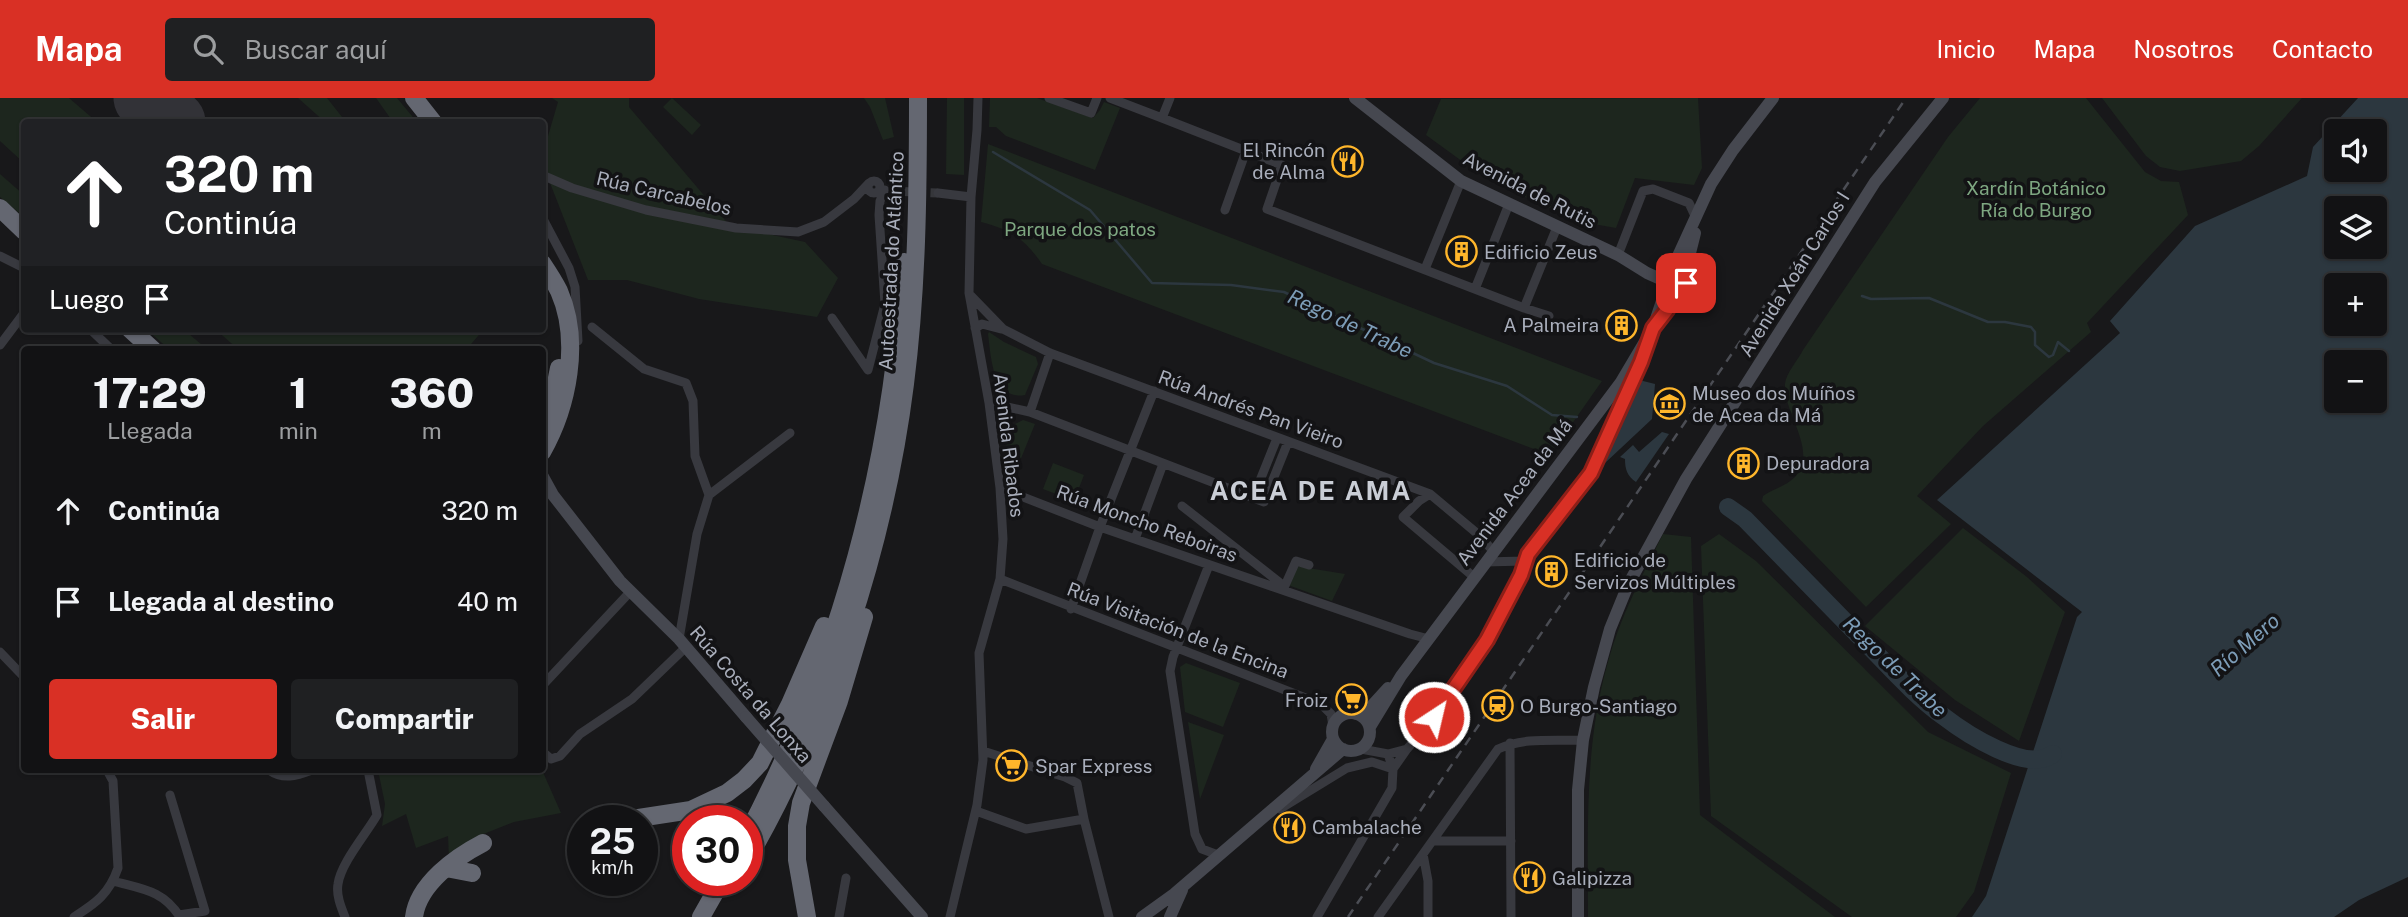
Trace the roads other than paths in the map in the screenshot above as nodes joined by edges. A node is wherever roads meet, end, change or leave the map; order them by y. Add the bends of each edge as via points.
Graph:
1 (414, 98) edge
2 (906, 98) edge
3 (918, 98) edge
4 (978, 98) edge
5 (1049, 98) edge
6 (1097, 98) edge
7 (1110, 98) edge
8 (1170, 98) edge
9 (1355, 98) edge
10 (1773, 98) edge
11 (1943, 98) edge
12 (1162, 118) junction
13 (431, 119) edge
14 (1246, 151) junction
15 (546, 177) edge
16 (1461, 181) junction
17 (938, 193) tunnel mouth
18 (971, 197) junction
19 (1508, 204) junction
20 (1702, 205) junction
21 (0, 208) edge
22 (1225, 210) dead end
23 (1696, 218) junction
24 (546, 225) edge
25 (1557, 227) junction
26 (21, 228) edge
27 (0, 256) edge
28 (1622, 258) junction
29 (21, 266) edge
30 (546, 269) edge
31 (1425, 270) junction
32 (1673, 278) junction
33 (1475, 289) junction
34 (969, 293) junction
35 (1524, 308) junction
36 (21, 316) edge
37 (1549, 317) dead end
38 (832, 318) dead end
39 (592, 327) dead end
40 (975, 328) junction
41 (1653, 328) junction
42 (1003, 329) junction
43 (94, 333) edge
44 (134, 333) edge
45 (0, 345) edge
46 (108, 346) edge
47 (149, 346) edge
48 (1051, 353) junction
49 (569, 354) junction
50 (1154, 391) junction
51 (989, 403) junction
52 (546, 406) edge
53 (1030, 412) junction
54 (790, 433) dead end
55 (1277, 438) junction
56 (896, 439) junction
57 (1288, 442) junction
58 (546, 444) edge
59 (1129, 450) junction
60 (1163, 464) junction
61 (1000, 488) junction
62 (548, 492) edge
63 (1430, 494) junction
64 (709, 495) junction
65 (1253, 498) junction
66 (1182, 506) dead end
67 (1100, 527) junction
68 (1479, 535) junction
69 (1135, 538) junction
70 (1505, 538) junction
71 (1494, 552) junction
72 (856, 557) junction
73 (1524, 561) junction
74 (1485, 562) junction
75 (1209, 565) junction
76 (1309, 565) dead end
77 (1474, 577) junction
78 (1000, 579) junction
79 (1283, 590) junction
80 (630, 592) junction
81 (1072, 608) junction
82 (1429, 639) junction
83 (683, 643) junction
84 (1177, 649) junction
85 (0, 652) edge
86 (21, 674) edge
87 (1401, 676) junction
88 (546, 682) edge
89 (1356, 714) junction
90 (1370, 727) junction
91 (1333, 732) junction
92 (1583, 740) junction
93 (1510, 743) junction
94 (1407, 748) junction
95 (1343, 749) junction
96 (1361, 749) junction
97 (983, 751) junction
98 (1388, 754) junction
99 (546, 755) edge
100 (1393, 769) junction
101 (109, 773) edge
102 (117, 773) edge
103 (271, 773) edge
104 (304, 773) edge
105 (369, 773) edge
106 (1314, 773) junction
107 (113, 781) junction
108 (170, 795) dead end
109 (761, 805) edge
110 (976, 810) junction
111 (658, 818) edge
112 (1084, 819) junction
113 (1260, 820) junction
114 (763, 829) edge
115 (1433, 841) junction
116 (1511, 841) junction
117 (483, 843) dead end
118 (1423, 854) junction
119 (1218, 855) junction
120 (460, 870) junction
121 (846, 878) dead end
122 (113, 881) junction
123 (1185, 884) junction
124 (713, 896) edge
125 (727, 896) edge
126 (179, 916) edge
127 (74, 917) edge
128 (345, 917) edge
129 (414, 917) edge
130 (422, 917) edge
131 (701, 917) edge
132 (715, 917) edge
133 (807, 917) edge
134 (839, 917) edge
135 (922, 917) edge
136 (950, 917) edge
137 (1109, 917) edge
138 (1142, 917) edge
139 (1170, 917) edge
140 (1317, 917) edge
141 (1377, 917) edge
142 (1428, 917) edge
143 (1511, 917) edge
144 (1578, 917) edge

1 - 13 highway
2 - 72 highway, Autoestrada do Atlántico via 906,220 897,352 877,472
3 - 56 highway, Autoestrada do Atlántico via 914,298
4 - 18 street, Avenida Ribados
5 - 6 street via 1091,113
7 - 12 street
8 - 12 street
9 - 16 main road, Avenida de Rutis
10 - 20 main road via 1733,149
11 - 92 main road, Avenida Xoán Carlos I via 1875,182 1686,479 1628,585 1610,629
12 - 14 street
14 - 22 street
14 - 31 street via 1282,165 1267,209
15 - 38 street, Rúa Carcabelos via 646,211 706,224 798,232 879,189 885,304 867,370
16 - 19 main road, Avenida de Rutis
16 - 31 street
17 - 18 street
18 - 34 street, Avenida Ribados
19 - 25 main road, Avenida de Rutis
19 - 33 street
20 - 23 main road
20 - 32 main road
21 - 26 highway
23 - 28 street via 1689,203 1653,189 1643,191
23 - 32 main road
24 - 49 street via 575,287 578,343
25 - 28 main road, Avenida de Rutis
25 - 35 street
27 - 29 street
28 - 32 main road, Avenida de Rutis
30 - 49 highway via 560,293
30 - 52 highway via 558,311 561,346 556,383
31 - 33 street
32 - 41 main road, Avenida Acea da Má
33 - 35 street
34 - 40 street, Avenida Ribados
34 - 42 street, Rúa Andrés Pan Vieiro
35 - 37 street
36 - 45 street
39 - 64 street via 644,369 686,383 693,401 695,456
40 - 42 street, Rúa Andrés Pan Vieiro via 982,324
40 - 51 street, Avenida Ribados
41 - 70 main road, Avenida Acea da Má via 1621,382
41 - 73 street via 1591,473
42 - 48 street, Rúa Andrés Pan Vieiro
43 - 46 street
44 - 47 highway
48 - 50 street, Rúa Andrés Pan Vieiro
48 - 53 street
49 - 58 highway via 566,388
50 - 55 street, Rúa Andrés Pan Vieiro
50 - 59 street
51 - 53 street
51 - 61 street, Avenida Ribados
53 - 59 street
54 - 64 street
55 - 57 street, Rúa Andrés Pan Vieiro
55 - 65 street
56 - 114 highway, Autoestrada do Atlántico via 864,578 835,667 796,764
56 - 133 highway via 895,482 865,615 801,803 797,860
57 - 63 street, Rúa Andrés Pan Vieiro
57 - 65 street via 1264,502
59 - 60 street
59 - 67 street
60 - 65 street
60 - 69 street
61 - 67 street, Rúa Moncho Reboiras
61 - 78 street, Avenida Ribados
62 - 80 main road, Rúa Costa da Lonxa
63 - 68 street, Rúa Andrés Pan Vieiro
63 - 77 street via 1402,517
64 - 83 street via 697,534
66 - 79 street, Rúa Moncho Reboiras via 1279,582
67 - 69 street, Rúa Moncho Reboiras
67 - 81 street
68 - 70 street
68 - 71 street, Rúa Andrés Pan Vieiro
69 - 75 street, Rúa Moncho Reboiras
70 - 71 main road, Avenida Acea da Má
71 - 74 main road, Avenida Acea da Má
72 - 109 highway, Autoestrada do Atlántico via 808,703
72 - 111 highway via 760,763 713,801
73 - 74 street
73 - 94 street via 1487,640
74 - 77 main road, Avenida Acea da Má
75 - 79 street, Rúa Moncho Reboiras
75 - 84 street
76 - 79 street via 1296,561
77 - 82 main road, Avenida Acea da Má
78 - 81 street, Rúa Visitación de la Encina
78 - 97 street, Avenida Ribados via 979,653
79 - 82 street, Rúa Moncho Reboiras
80 - 83 main road, Rúa Costa da Lonxa
80 - 88 street
81 - 84 street, Rúa Visitación de la Encina
82 - 87 main road, Avenida Acea da Má
83 - 99 street via 632,699 580,734 560,755 551,759
83 - 135 main road, Rúa Costa da Lonxa, bridge
84 - 91 street, Rúa Visitación de la Encina via 1321,704 1331,715
84 - 119 street via 1170,671 1195,834 1202,849
85 - 86 street
87 - 89 main road via 1367,710
87 - 90 main road
89 - 90 main road
89 - 91 main road via 1345,714 1336,721
90 - 96 main road via 1369,740
91 - 95 main road
91 - 106 main road
92 - 93 street
92 - 144 main road, Avenida Xoán Carlos I via 1578,790
93 - 115 street via 1498,749
93 - 116 street
94 - 98 street
94 - 100 street
95 - 96 main road
95 - 106 main road
96 - 98 street
97 - 110 street, Avenida Ribados
97 - 112 street via 1077,783
98 - 100 street
100 - 113 street via 1372,762 1348,768
100 - 140 street via 1392,788
101 - 107 street
102 - 107 street
103 - 104 street via 290,778
105 - 128 street via 377,815 344,866 338,884
106 - 113 main road
107 - 122 street via 118,868
108 - 126 street via 205,911
110 - 112 street via 1026,828
110 - 136 street, Avenida Ribados
112 - 137 street
113 - 119 main road
115 - 116 street
115 - 118 street
116 - 143 street
117 - 120 highway via 471,849
118 - 141 street
118 - 142 street
119 - 123 main road
120 - 129 highway via 418,903
120 - 130 highway via 443,880 428,899
121 - 134 street
122 - 126 street via 151,891 168,901
122 - 127 street via 100,900
123 - 138 main road
123 - 139 main road
124 - 131 highway
125 - 132 highway

